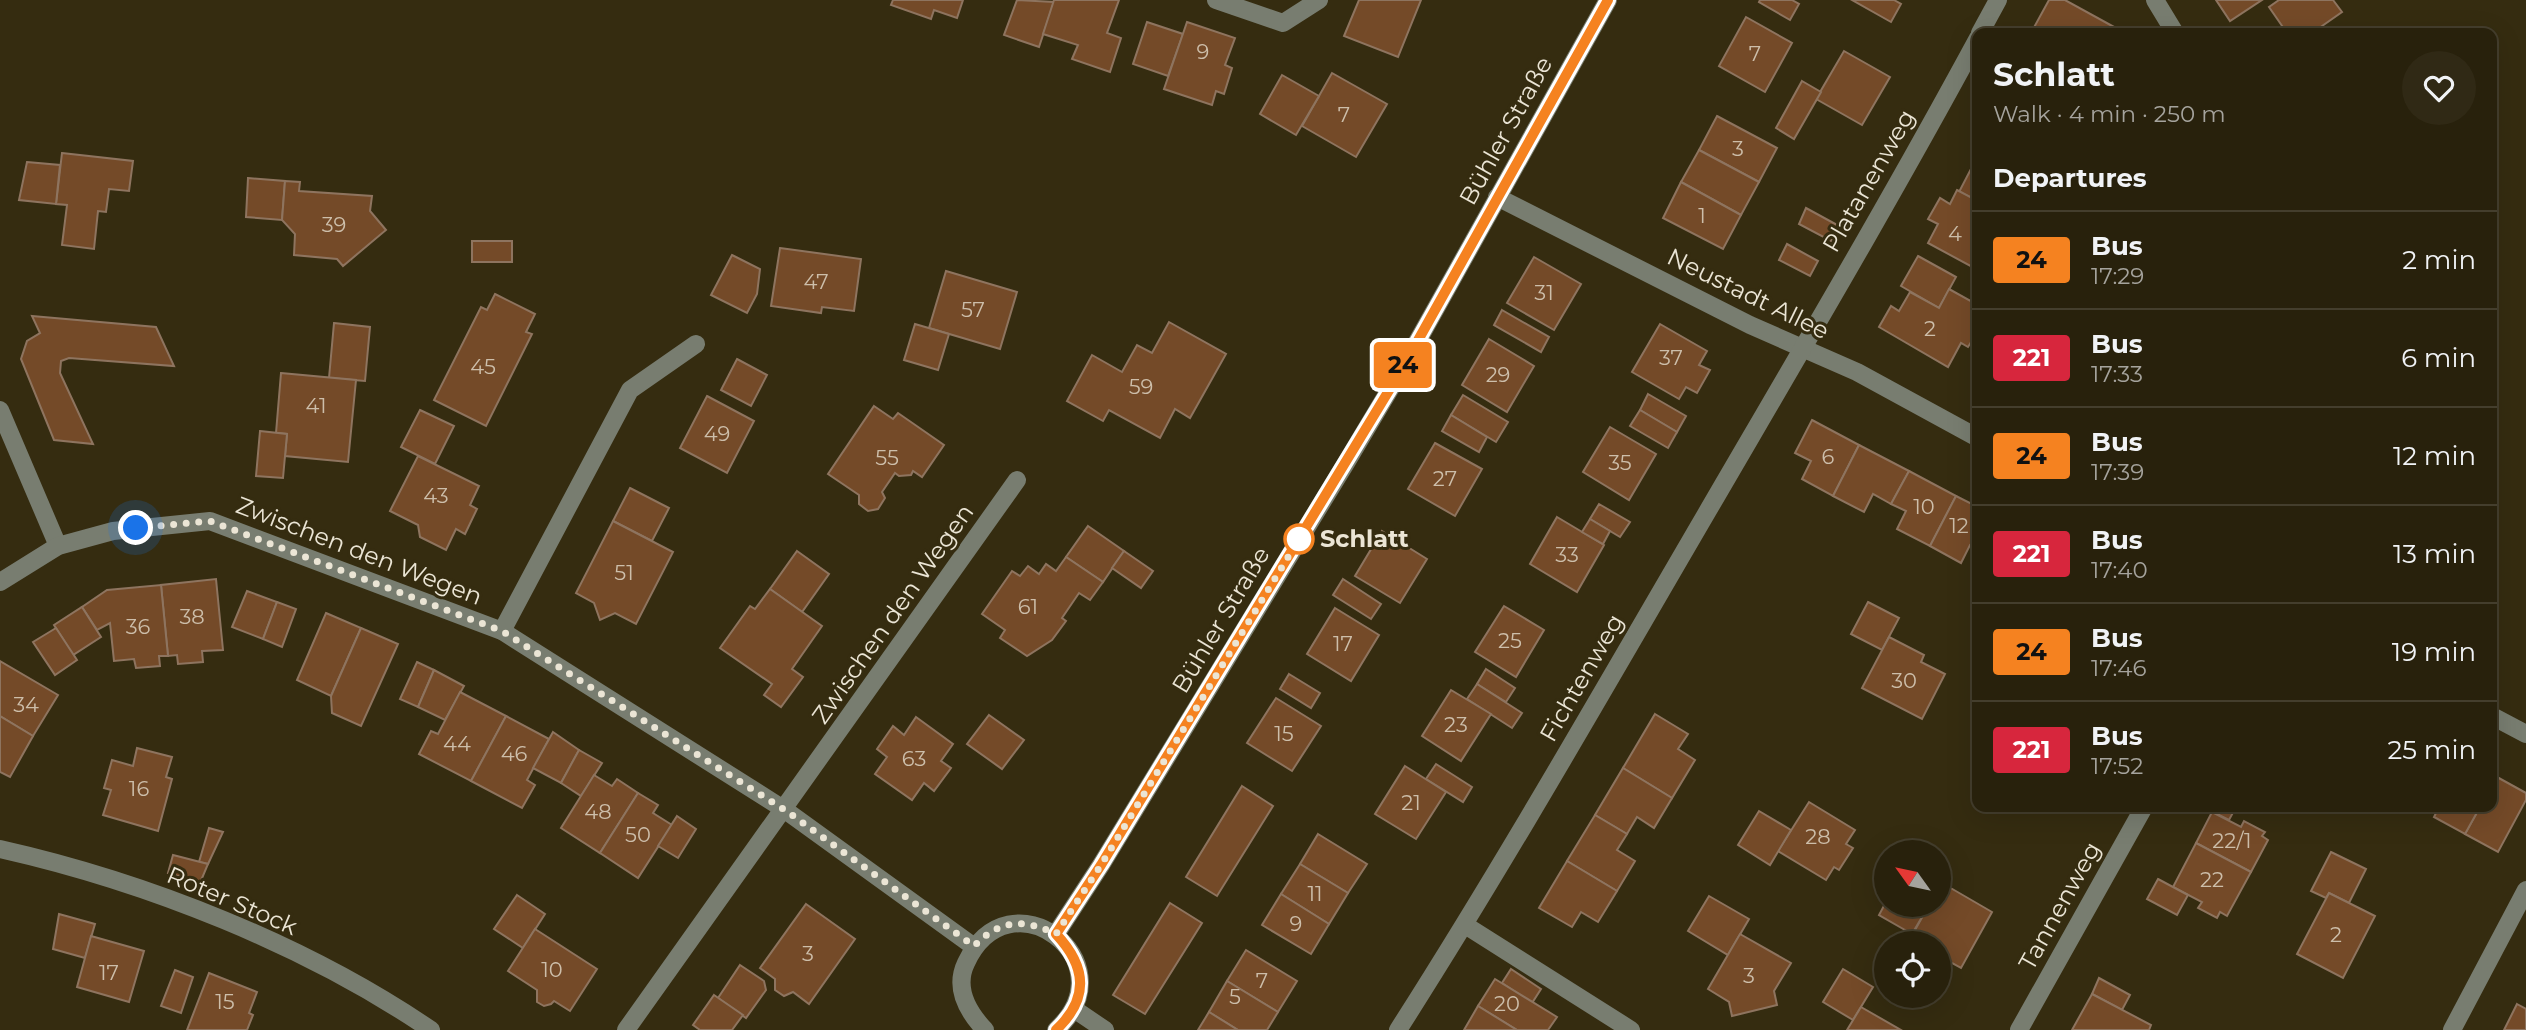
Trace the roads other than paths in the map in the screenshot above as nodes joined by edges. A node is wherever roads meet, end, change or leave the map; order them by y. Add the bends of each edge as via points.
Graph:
1 (1216, 0) edge
2 (1319, 0) edge
3 (1608, 0) edge
4 (1998, 0) edge
5 (2155, 0) edge
6 (1983, 28) edge
7 (2172, 28) edge
8 (1972, 48) edge
9 (1497, 197) junction
10 (696, 344) dead end
11 (1802, 348) junction
12 (0, 410) edge
13 (1972, 435) edge
14 (1017, 480) dead end
15 (58, 545) junction
16 (0, 582) edge
17 (502, 631) junction
18 (2497, 719) edge
19 (2526, 734) edge
20 (785, 810) junction
21 (2141, 812) edge
22 (0, 849) edge
23 (2526, 890) edge
24 (1465, 925) junction
25 (1056, 934) junction
26 (974, 946) junction
27 (1074, 1009) junction
28 (431, 1030) edge
29 (626, 1030) edge
30 (985, 1030) edge
31 (1056, 1030) edge
32 (1105, 1030) edge
33 (1398, 1030) edge
34 (1630, 1030) edge
35 (2019, 1030) edge
36 (2452, 1030) edge

1 - 2 street via 1283,23
3 - 9 street, Bühler Straße
4 - 6 street, Platanenweg
5 - 7 street
8 - 11 street, Platanenweg
9 - 11 street, Neustadt Allee
9 - 25 street, Bühler Straße via 1346,463
10 - 17 street, Zwischen den Wegen via 630,390
11 - 13 street, Neustadt Allee via 1857,372
11 - 24 street, Fichtenweg
12 - 15 street
14 - 20 street, Zwischen den Wegen
15 - 16 street, Zwischen den Wegen
15 - 17 street, Zwischen den Wegen via 113,531 210,521
17 - 20 street, Zwischen den Wegen
18 - 19 street
20 - 26 street, Zwischen den Wegen
20 - 29 street
21 - 35 street, Tannenweg
22 - 28 street, Roter Stock via 88,870 254,934 391,1004
23 - 36 street
24 - 33 street, Fichtenweg
24 - 34 street
25 - 26 street via 1021,923 986,934
25 - 27 street via 1079,968 1080,989
26 - 30 street via 963,968 962,991 970,1014
27 - 31 street
27 - 32 street

